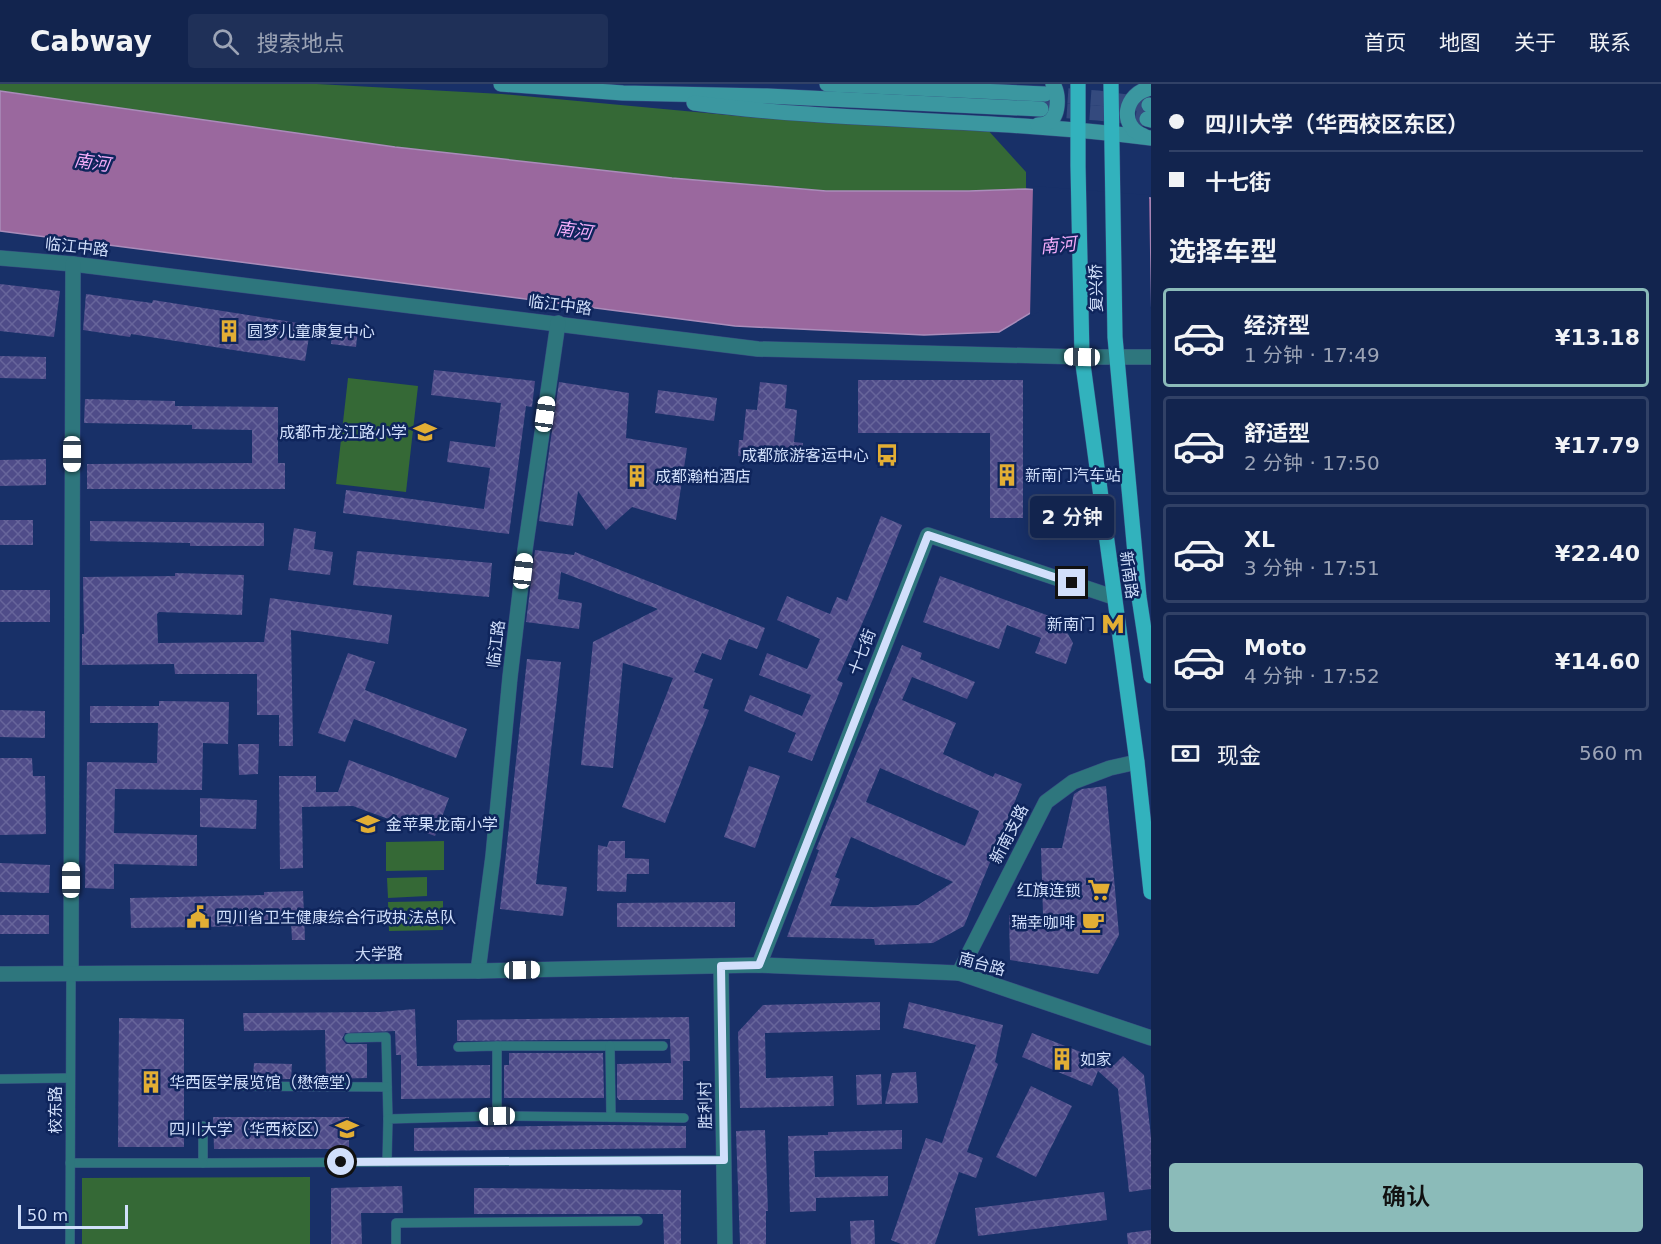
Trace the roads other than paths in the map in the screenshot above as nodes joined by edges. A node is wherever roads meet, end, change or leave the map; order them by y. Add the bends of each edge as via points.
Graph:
1 (501, 84) edge
2 (827, 84) edge
3 (1078, 84) edge
4 (1111, 84) edge
5 (1140, 84) edge
6 (1151, 87) edge
7 (623, 93) junction
8 (1046, 96) edge
9 (1032, 126) junction
10 (1078, 130) junction
11 (1111, 134) junction
12 (1150, 138) edge
13 (0, 258) edge
14 (73, 264) junction
15 (558, 323) junction
16 (1080, 335) joint
17 (1115, 337) joint
18 (1082, 357) junction
19 (1117, 357) junction
20 (1151, 357) edge
21 (1113, 597) junction
22 (1145, 599) edge
23 (1151, 676) edge
24 (1137, 762) junction
25 (1151, 892) edge
26 (759, 965) junction
27 (721, 966) junction
28 (478, 971) junction
29 (959, 973) junction
30 (0, 975) edge
31 (70, 975) junction
32 (349, 1038) dead end
33 (1151, 1038) edge
34 (497, 1046) junction
35 (610, 1046) junction
36 (663, 1046) dead end
37 (458, 1047) dead end
38 (70, 1078) junction
39 (0, 1079) edge
40 (234, 1086) dead end
41 (387, 1087) junction
42 (497, 1116) junction
43 (611, 1117) junction
44 (684, 1118) dead end
45 (388, 1119) junction
46 (203, 1126) dead end
47 (724, 1160) junction
48 (387, 1162) junction
49 (70, 1163) junction
50 (203, 1163) junction
51 (638, 1221) dead end
52 (70, 1244) edge
53 (396, 1244) edge
54 (725, 1244) edge

1 - 7 main road
2 - 8 main road
3 - 10 main road, 复兴桥
4 - 11 main road, 复兴桥
5 - 6 main road
6 - 12 main road via 1134,94 1128,117 1131,128
7 - 8 main road
7 - 9 main road via 743,109
8 - 9 main road via 1057,96 1055,117 1048,123
9 - 10 main road
10 - 11 main road
10 - 16 main road, 复兴桥
11 - 12 main road
11 - 17 main road, 复兴桥
13 - 14 street, 临江中路
14 - 15 street, 临江中路
14 - 31 street
15 - 18 street, 临江中路 via 758,349
15 - 28 street, 临江路 via 525,550 494,856
16 - 18 main road, 新南路
17 - 19 main road, 新南路
18 - 19 street, 临江中路
18 - 21 main road, 新南路
19 - 20 street, 临江中路
19 - 22 main road, 新南路
21 - 24 main road, 新南路
21 - 26 street, 十七街 via 928,535
22 - 23 main road, 新南路
24 - 25 main road, 新南路
24 - 29 street, 新南支路 via 1073,782 1046,802
26 - 27 street, 大学路
26 - 29 street, 南台路
27 - 28 street, 大学路
27 - 47 street, 胜利村
28 - 31 street, 大学路
29 - 33 street, 南台路
30 - 31 street, 大学路
31 - 38 lane, 校东路
32 - 41 lane via 386,1037
34 - 35 lane
34 - 37 lane
34 - 42 lane
35 - 36 lane
35 - 43 lane
38 - 39 lane
38 - 49 lane, 校东路
40 - 41 lane
41 - 45 lane
42 - 43 lane
42 - 45 lane
43 - 44 lane
45 - 48 lane
46 - 50 lane
47 - 48 lane
47 - 54 street, 胜利村
48 - 50 lane
49 - 50 lane
49 - 52 lane, 校东路
51 - 53 lane via 396,1223

